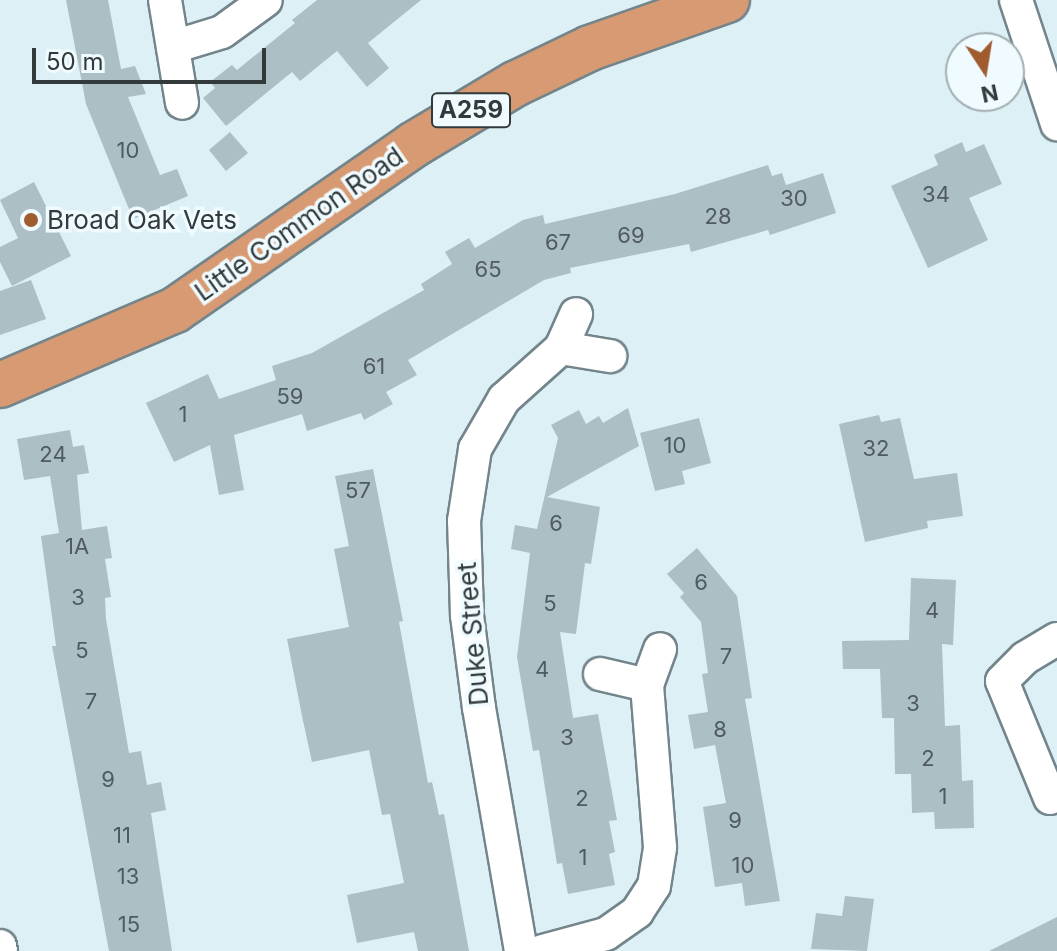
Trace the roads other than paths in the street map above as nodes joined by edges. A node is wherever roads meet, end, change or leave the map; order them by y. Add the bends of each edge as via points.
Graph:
1 (165, 0) edge
2 (266, 0) edge
3 (727, 0) edge
4 (1016, 0) edge
5 (173, 47) junction
6 (182, 103) dead end
7 (1057, 124) edge
8 (576, 314) dead end
9 (561, 348) junction
10 (610, 356) dead end
11 (0, 385) edge
12 (1057, 639) edge
13 (660, 649) dead end
14 (600, 674) dead end
15 (647, 685) junction
16 (1050, 798) dead end
17 (521, 951) edge
18 (543, 951) edge

1 - 5 street
2 - 5 street via 222,32
3 - 11 highway, Little Common Road / A259 via 590,48 515,84 413,145 175,310
4 - 7 street
5 - 6 street
8 - 9 street, Duke Street
9 - 10 street
9 - 17 street, Duke Street via 504,399 475,449 464,521 467,615 479,708
12 - 16 street via 1025,658 1002,681
13 - 15 street
14 - 15 street
15 - 18 street via 660,847 654,886 637,912 606,934

